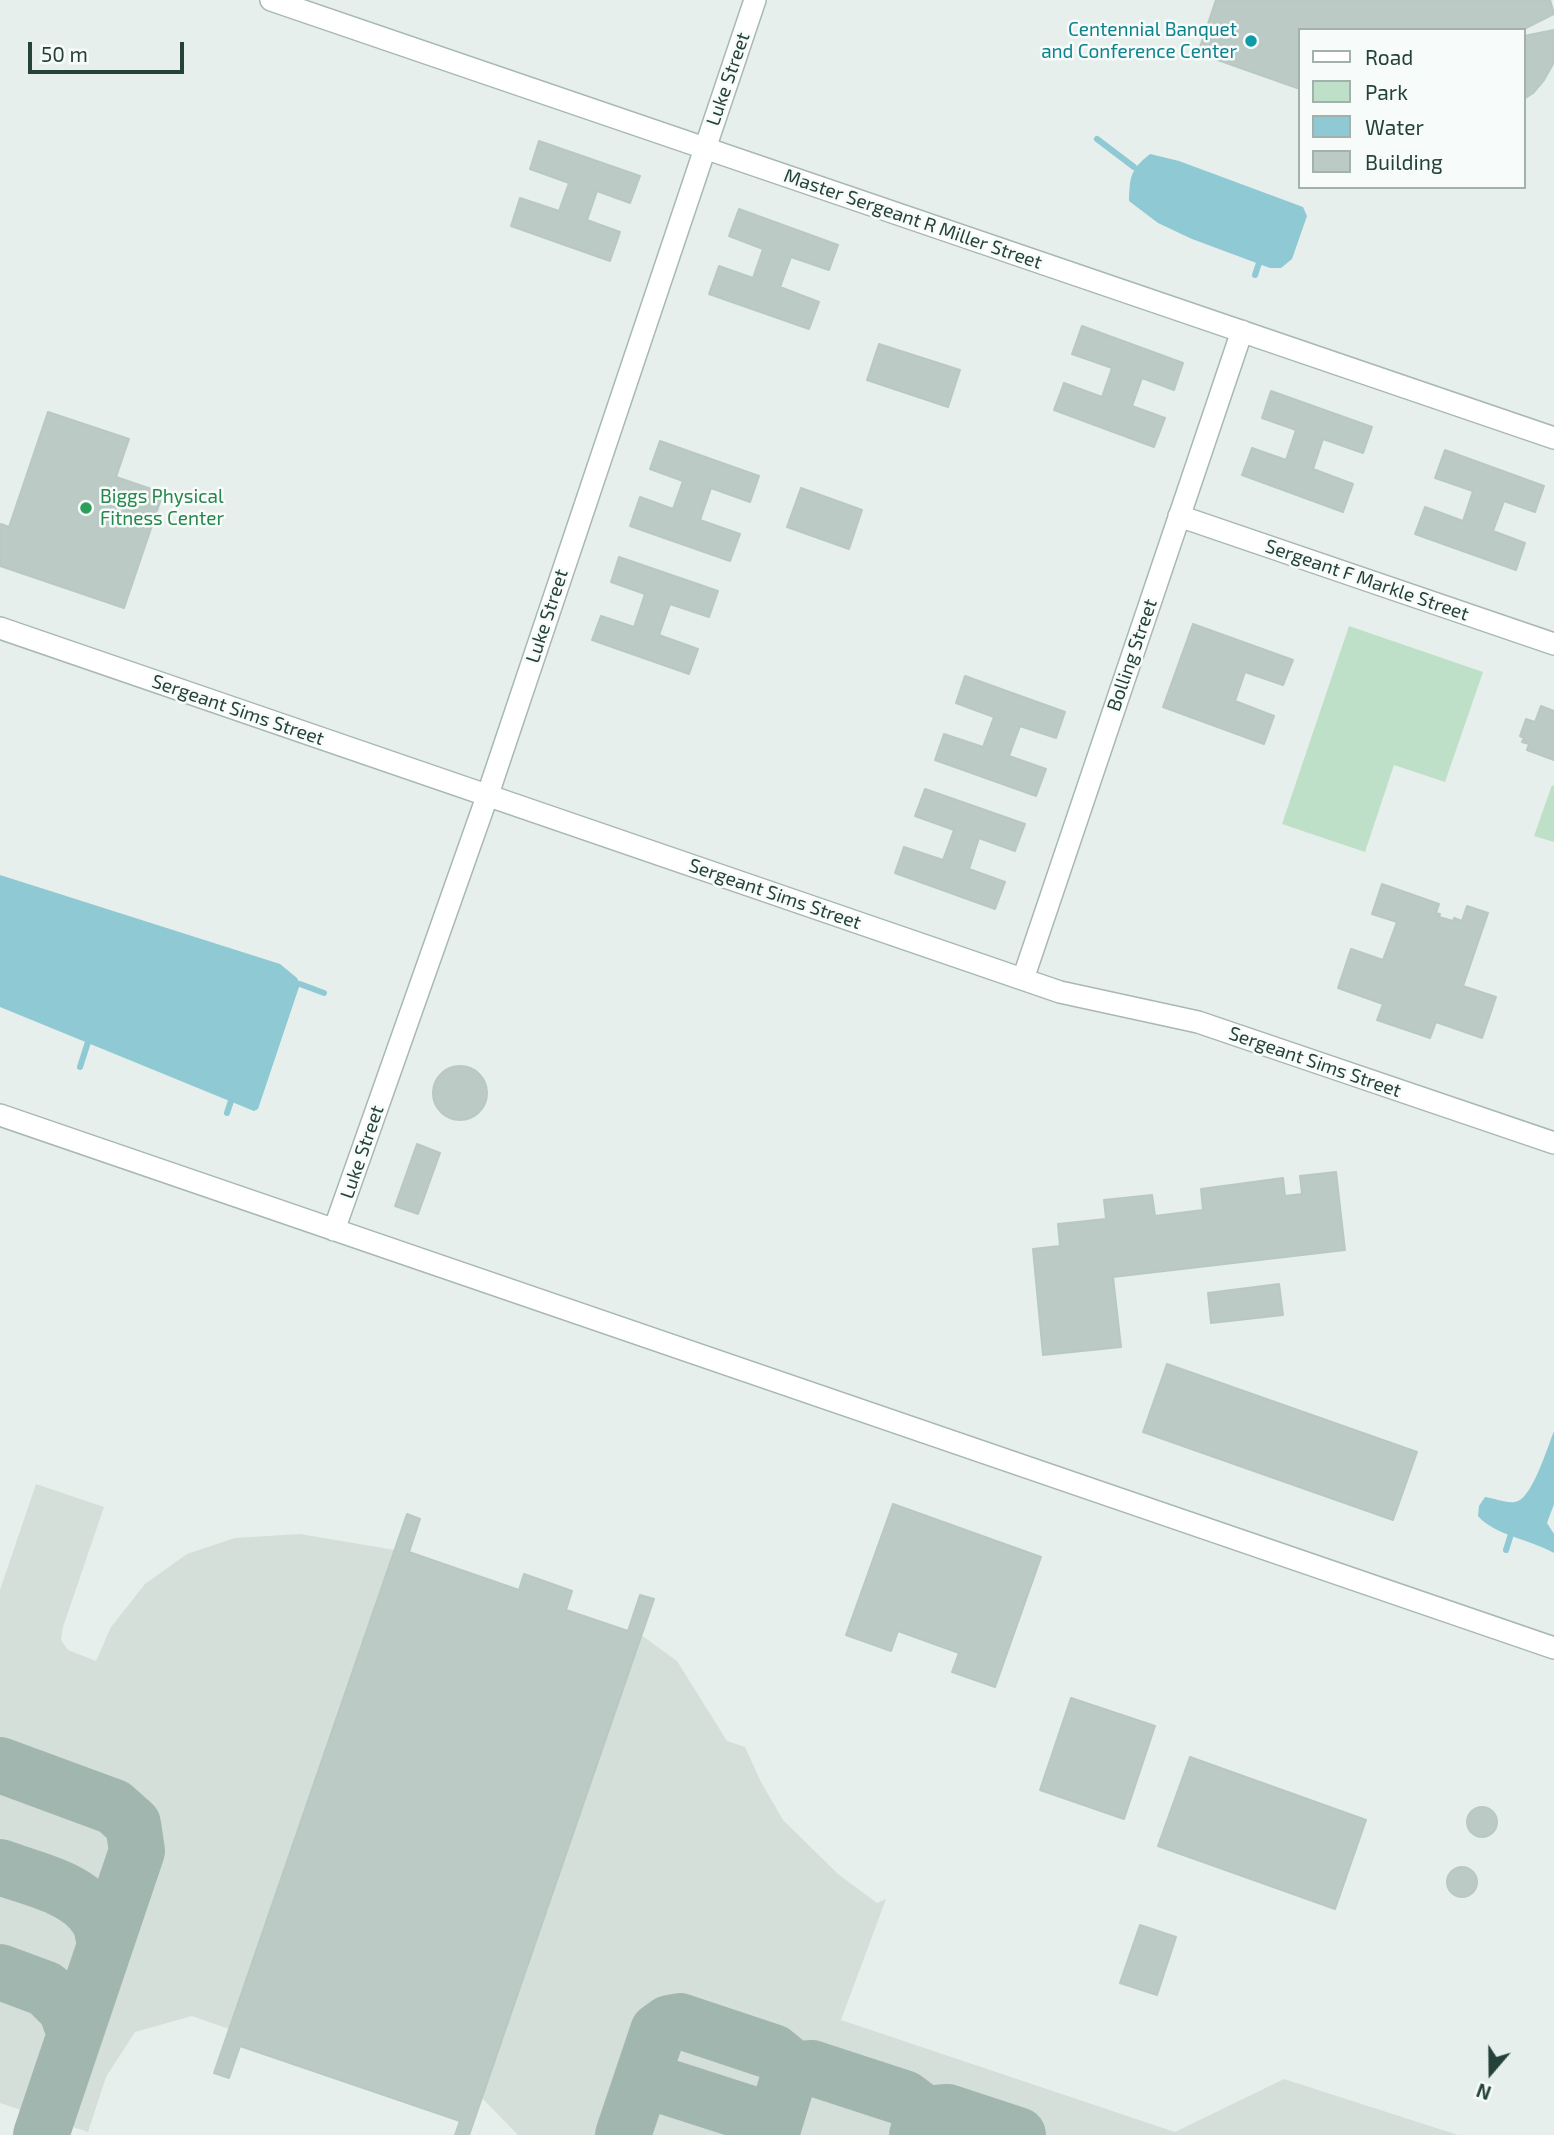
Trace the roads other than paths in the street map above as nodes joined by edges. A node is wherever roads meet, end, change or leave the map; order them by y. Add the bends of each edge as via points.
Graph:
1 (271, 0) edge
2 (755, 0) edge
3 (704, 148) junction
4 (1242, 331) junction
5 (1554, 438) edge
6 (1179, 516) junction
7 (0, 628) edge
8 (1554, 645) edge
9 (488, 794) junction
10 (1023, 979) junction
11 (0, 1115) edge
12 (1554, 1143) edge
13 (334, 1230) junction
14 (1554, 1648) edge

1 - 3 street, Master Sergeant R Miller Street
2 - 3 street, Luke Street
3 - 4 street, Master Sergeant R Miller Street
3 - 9 street, Luke Street
4 - 5 street, Master Sergeant R Miller Street
4 - 6 street, Bolling Street
6 - 8 street, Sergeant F Markle Street
6 - 10 street, Bolling Street
7 - 9 street, Sergeant Sims Street
9 - 10 street, Sergeant Sims Street
9 - 13 street, Luke Street
10 - 12 street, Sergeant Sims Street via 1098,1002 1198,1022
11 - 13 street
13 - 14 street

